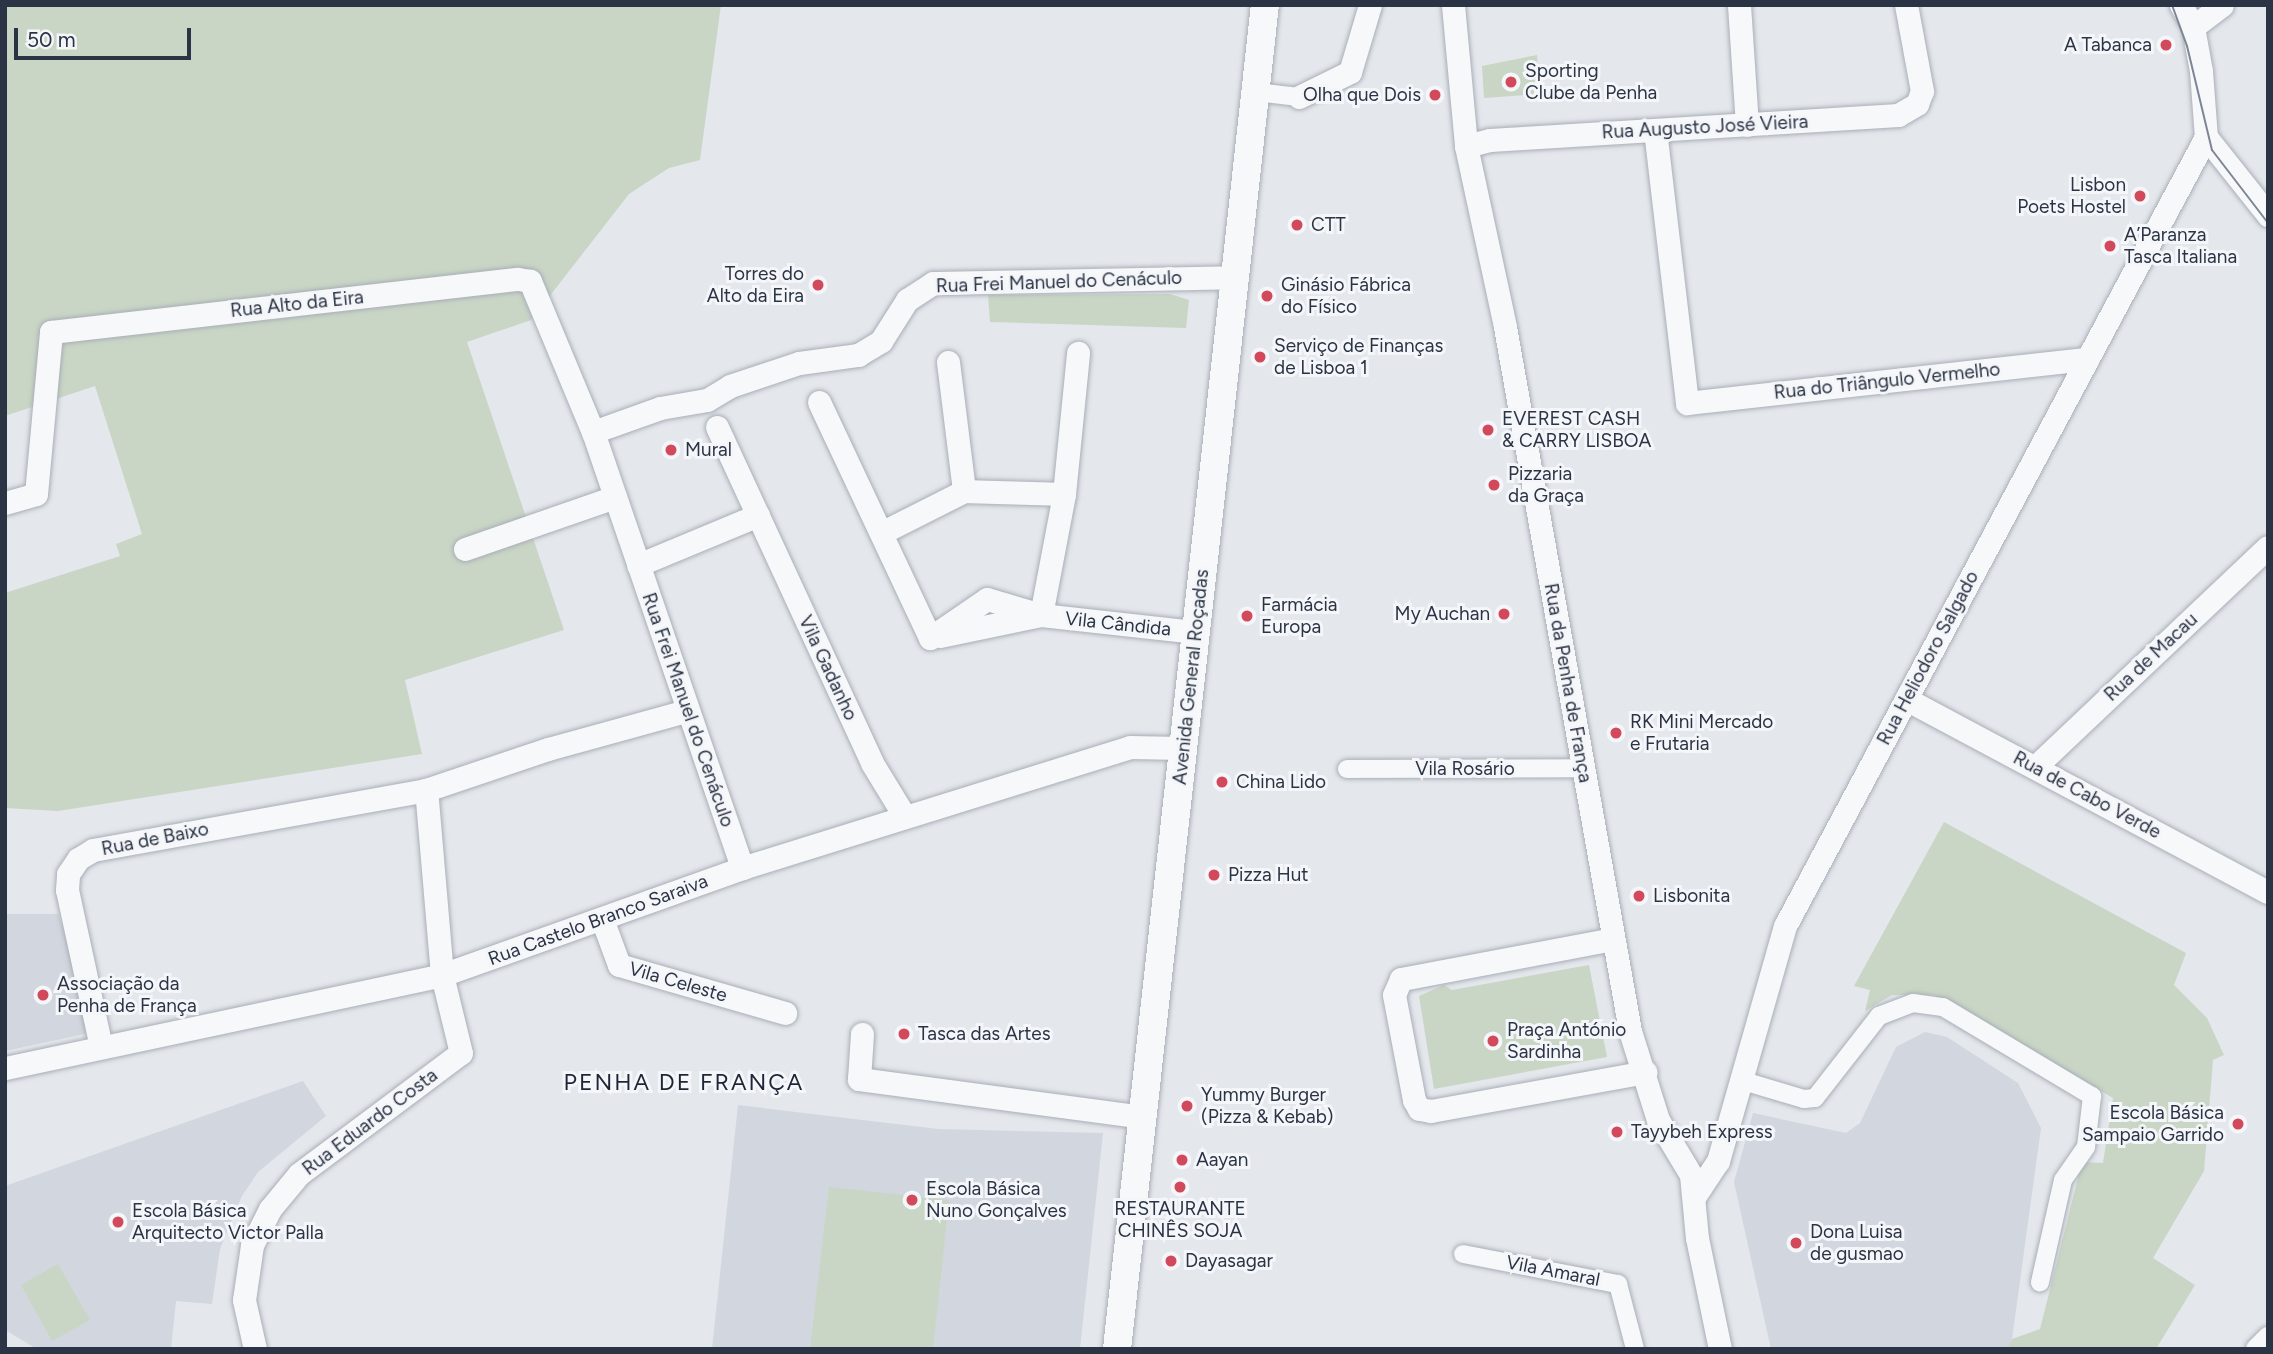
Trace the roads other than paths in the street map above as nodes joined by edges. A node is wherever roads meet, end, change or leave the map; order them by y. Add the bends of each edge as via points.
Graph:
1 (1265, 5) edge
2 (1370, 5) edge
3 (1453, 5) edge
4 (1739, 5) edge
5 (1906, 5) edge
6 (2181, 5) edge
7 (2222, 5) edge
8 (2193, 27) junction
9 (1256, 92) junction
10 (1299, 97) joint
11 (1747, 125) junction
12 (1655, 130) junction
13 (2206, 137) junction
14 (1466, 146) junction
15 (2268, 215) edge
16 (1235, 277) junction
17 (538, 292) joint
18 (1078, 353) dead end
19 (2088, 359) junction
20 (948, 362) dead end
21 (819, 402) dead end
22 (717, 427) dead end
23 (593, 432) junction
24 (964, 491) junction
25 (1064, 494) junction
26 (615, 497) junction
27 (5, 503) edge
28 (758, 515) junction
29 (883, 533) junction
30 (2268, 547) edge
31 (465, 549) dead end
32 (638, 565) junction
33 (1041, 615) junction
34 (1196, 632) junction
35 (1906, 699) junction
36 (686, 711) junction
37 (1182, 748) junction
38 (2035, 767) junction
39 (1583, 768) junction
40 (1348, 769) dead end
41 (426, 790) junction
42 (905, 817) junction
43 (742, 868) junction
44 (2268, 892) edge
45 (602, 919) junction
46 (1614, 939) junction
47 (442, 975) junction
48 (785, 1013) dead end
49 (862, 1034) dead end
50 (101, 1047) junction
51 (5, 1068) edge
52 (1645, 1072) junction
53 (1740, 1080) junction
54 (1142, 1117) junction
55 (1694, 1197) junction
56 (1463, 1254) dead end
57 (2040, 1282) dead end
58 (2268, 1338) edge
59 (256, 1349) edge
60 (1116, 1349) edge
61 (1635, 1349) edge
62 (1720, 1349) edge
63 (2257, 1349) edge

1 - 9 street, Avenida General Roçadas
2 - 10 street via 1350,72
3 - 14 street, Rua da Penha de França
4 - 11 street
5 - 11 street, Rua Augusto José Vieira via 1922,82 1917,104 1898,115
6 - 8 street
7 - 8 street
8 - 13 street
9 - 10 street
9 - 16 street, Avenida General Roçadas
11 - 12 street, Rua Augusto José Vieira
12 - 14 street, Rua Augusto José Vieira via 1490,140
12 - 19 street, Rua do Triângulo Vermelho via 1687,403
13 - 15 street
13 - 19 street, Rua Heliodoro Salgado
14 - 39 street, Rua da Penha de França via 1504,327
16 - 23 street, Rua Frei Manuel do Cenáculo via 933,283 907,300 881,341 858,355 799,363 730,386 707,400 660,408
16 - 34 street, Avenida General Roçadas
17 - 23 street, Rua Frei Manuel do Cenáculo
17 - 27 street, Rua Alto da Eira via 530,281 518,279 51,332 36,494
18 - 25 street, Vila Cândida
19 - 35 street, Rua Heliodoro Salgado
20 - 24 street
21 - 29 street, Vila Cândida
22 - 28 street, Vila Gadanho
23 - 26 street, Rua Frei Manuel do Cenáculo
24 - 25 street
24 - 29 street
25 - 33 street, Vila Cândida
26 - 31 street
26 - 32 street, Rua Frei Manuel do Cenáculo
28 - 32 street
28 - 42 street, Vila Gadanho via 872,763
29 - 33 street, Vila Cândida via 930,638
30 - 38 street, Rua de Macau
32 - 36 street, Rua Frei Manuel do Cenáculo
33 - 34 street, Vila Cândida
34 - 37 street, Avenida General Roçadas
35 - 38 street, Rua de Cabo Verde
35 - 53 street, Rua Heliodoro Salgado via 1785,926
36 - 41 street via 548,749
36 - 43 street, Rua Frei Manuel do Cenáculo
37 - 42 street, Rua Castelo Branco Saraiva via 1130,747
37 - 54 street, Avenida General Roçadas
38 - 44 street, Rua de Cabo Verde
39 - 40 street, Vila Rosário
39 - 46 street, Rua da Penha de França
41 - 47 street
41 - 50 street, Rua de Baixo via 119,844 78,859 68,874 67,890
42 - 43 street, Rua Castelo Branco Saraiva
43 - 45 street, Rua Castelo Branco Saraiva
45 - 47 street, Rua Castelo Branco Saraiva
45 - 48 street, Vila Celeste via 619,965
46 - 52 street, Rua da Penha de França via 1630,1031
46 - 52 street via 1401,979 1394,995 1413,1100 1419,1109 1431,1111
47 - 50 street, Rua Castelo Branco Saraiva
47 - 59 street, Rua Eduardo Costa via 461,1053 299,1174 270,1209 253,1245 244,1300
49 - 54 street via 859,1079
50 - 51 street, Rua Castelo Branco Saraiva
52 - 55 street, Rua da Penha de França via 1658,1120 1691,1175
53 - 55 street, Rua Heliodoro Salgado via 1717,1161
53 - 57 street via 1804,1099 1815,1097 1879,1016 1913,1003 1943,1007 2092,1096 2086,1147 2063,1181
54 - 60 street, Avenida General Roçadas
55 - 62 street, Rua da Penha de França via 1697,1238
56 - 61 street, Vila Amaral via 1618,1284
58 - 63 street

